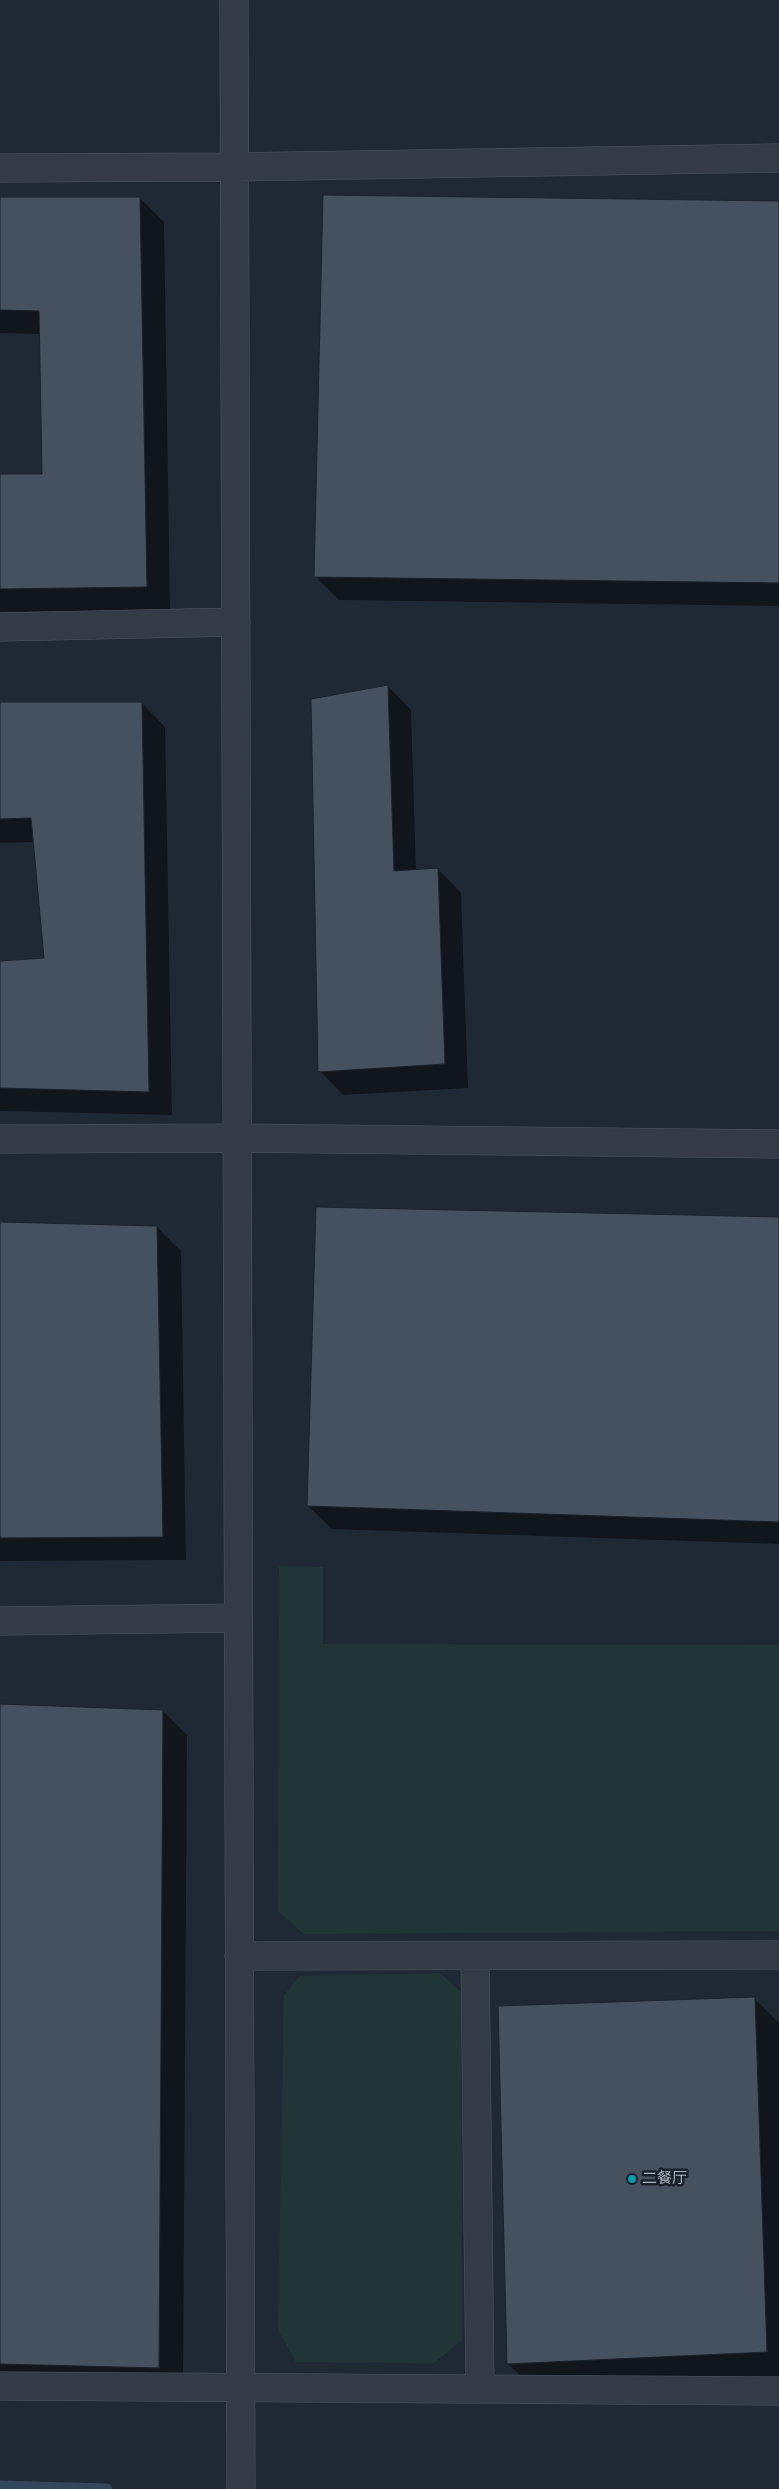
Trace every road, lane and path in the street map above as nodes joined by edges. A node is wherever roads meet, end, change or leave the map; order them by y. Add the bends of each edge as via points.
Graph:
1 (234, 0) edge
2 (779, 158) edge
3 (235, 167) junction
4 (0, 168) edge
5 (236, 622) junction
6 (0, 627) edge
7 (237, 1138) junction
8 (0, 1139) edge
9 (779, 1144) edge
10 (238, 1618) junction
11 (0, 1621) edge
12 (779, 1955) edge
13 (239, 1956) junction
14 (475, 1956) junction
15 (0, 2386) edge
16 (240, 2388) junction
17 (480, 2389) junction
18 (779, 2391) edge
19 (241, 2489) edge

1 - 3 lane
2 - 3 lane
3 - 4 lane
3 - 5 lane
5 - 6 lane
5 - 7 lane
7 - 8 lane
7 - 9 lane
7 - 10 lane
10 - 11 lane
10 - 13 lane
12 - 14 lane
13 - 14 lane
13 - 16 lane
14 - 17 lane
15 - 16 lane
16 - 17 lane
16 - 19 lane
17 - 18 lane

